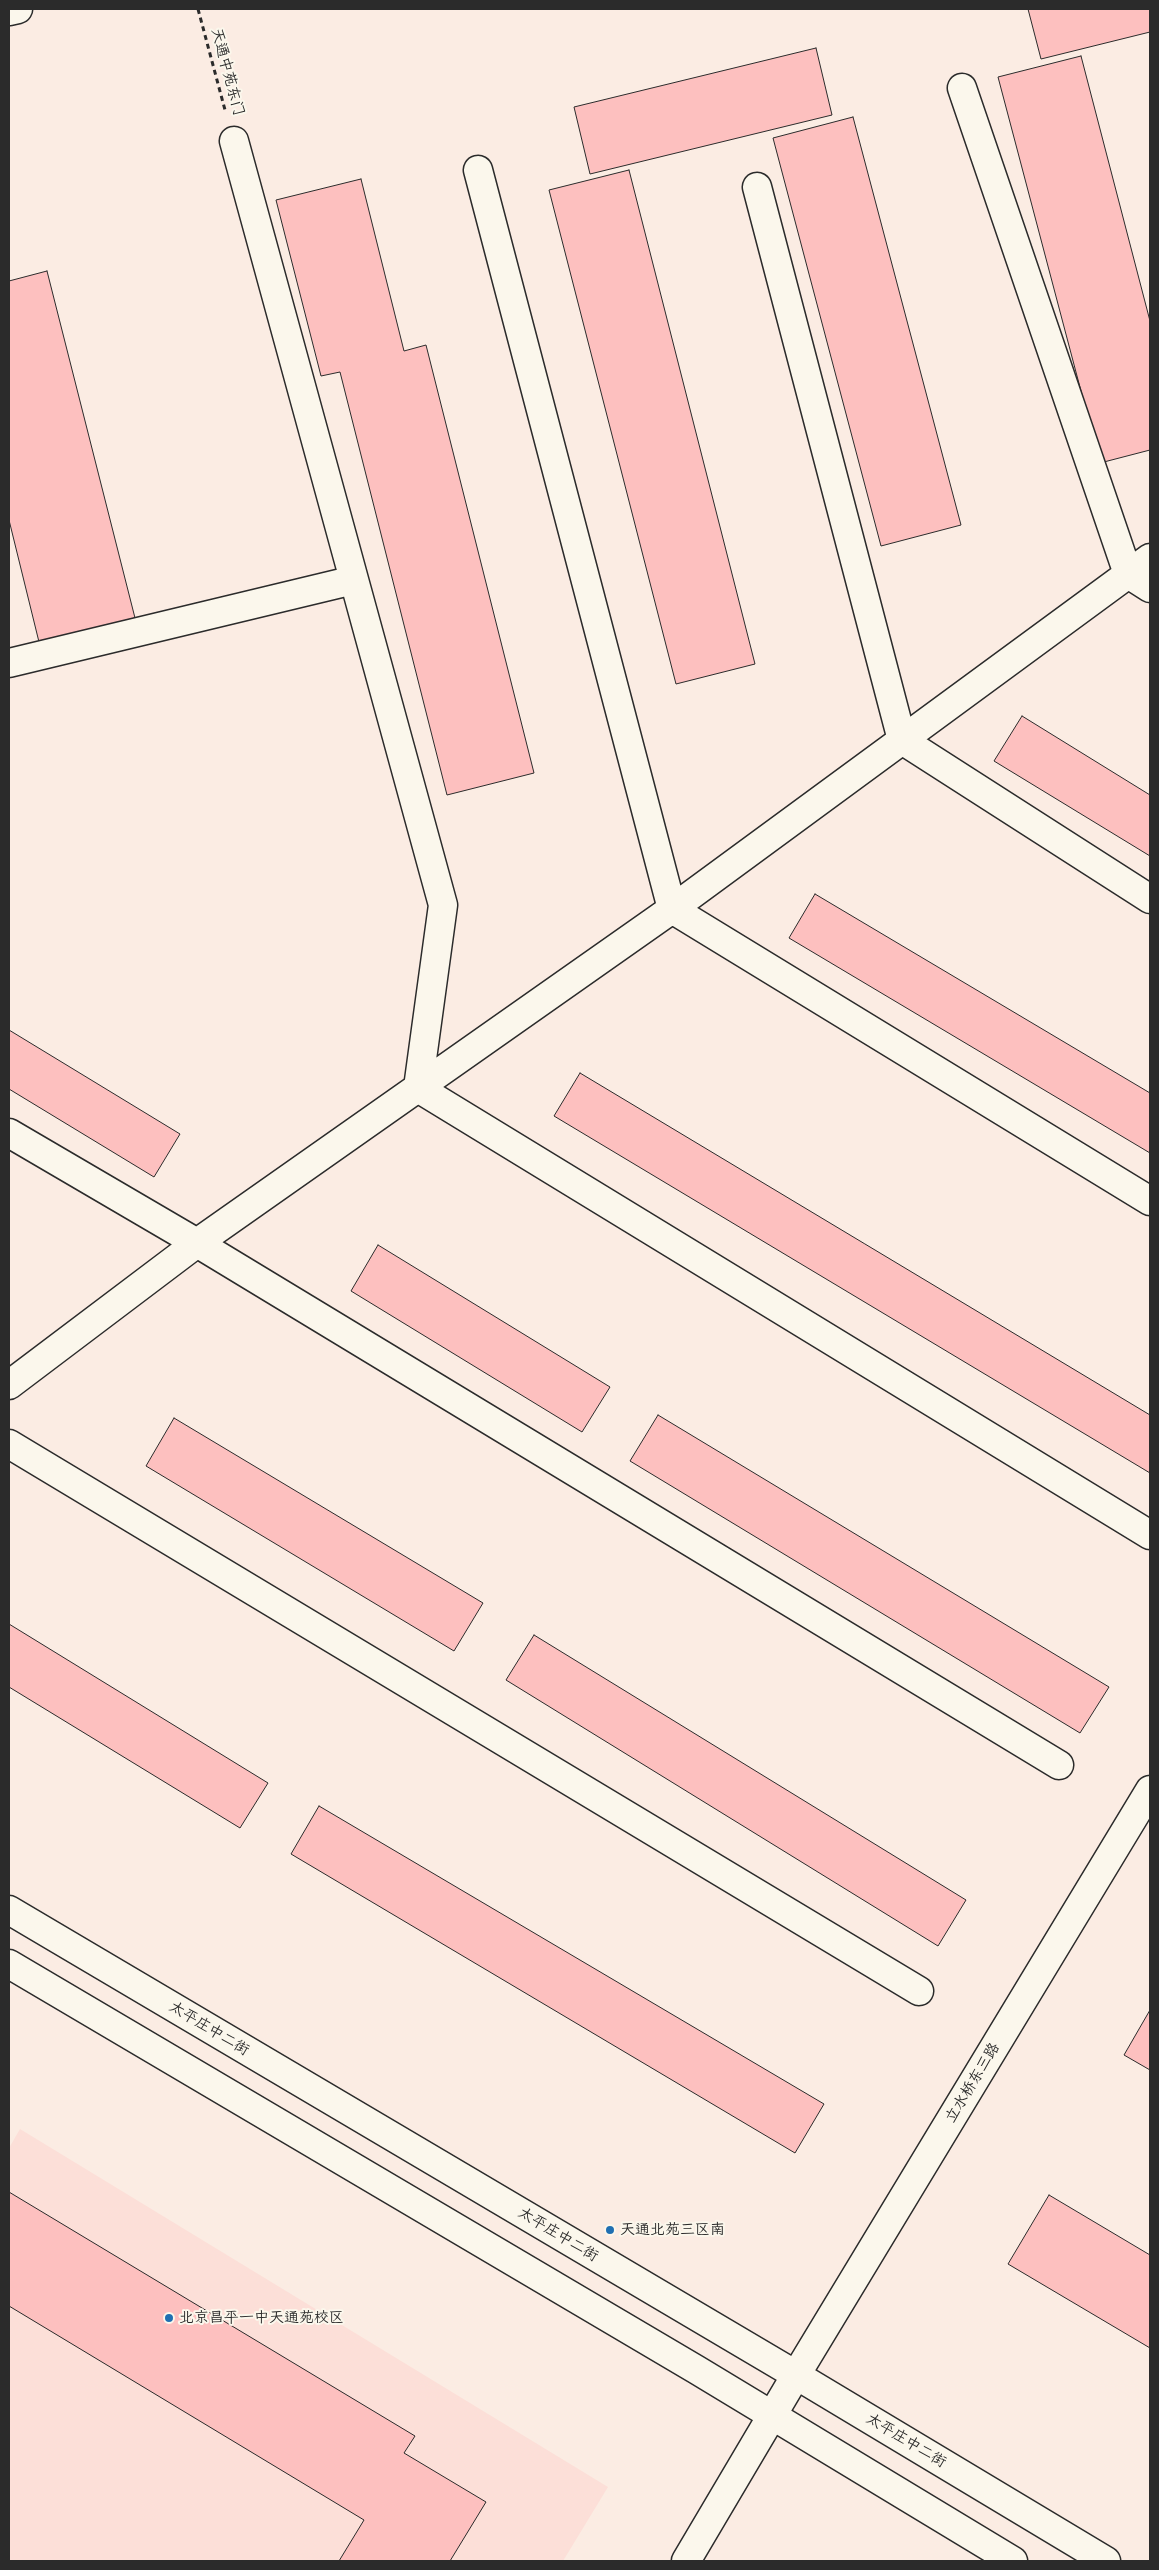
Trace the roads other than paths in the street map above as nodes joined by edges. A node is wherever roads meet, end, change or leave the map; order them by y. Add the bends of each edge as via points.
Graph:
1 (18, 9) edge
2 (9, 11) edge
3 (962, 88) dead end
4 (234, 142) road end
5 (478, 170) dead end
6 (757, 187) dead end
7 (1150, 558) edge
8 (354, 580) junction
9 (1139, 581) edge
10 (9, 664) edge
11 (902, 740) junction
12 (1150, 899) edge
13 (672, 908) junction
14 (418, 1088) junction
15 (9, 1133) edge
16 (1150, 1201) edge
17 (197, 1243) junction
18 (9, 1385) edge
19 (9, 1444) edge
20 (1150, 1535) edge
21 (1059, 1765) dead end
22 (1150, 1790) edge
23 (9, 1910) edge
24 (9, 1964) edge
25 (919, 1990) dead end
26 (796, 2375) junction
27 (772, 2415) junction
28 (686, 2561) edge
29 (1013, 2561) edge
30 (1106, 2561) edge

1 - 2 street
3 - 9 street
4 - 8 street
5 - 13 street
6 - 11 street
7 - 9 street
8 - 10 street
8 - 14 street via 443,905
9 - 11 street
11 - 12 street
11 - 13 street
13 - 14 street
13 - 16 street
14 - 17 street
14 - 20 street
15 - 17 street
17 - 18 street
17 - 21 street
19 - 25 street
22 - 26 street, 立水桥东三路
23 - 26 street, 太平庄中二街
24 - 27 street
26 - 27 street, 立水桥东三路
26 - 30 street, 太平庄中二街
27 - 28 street, 立水桥东三路
27 - 29 street

